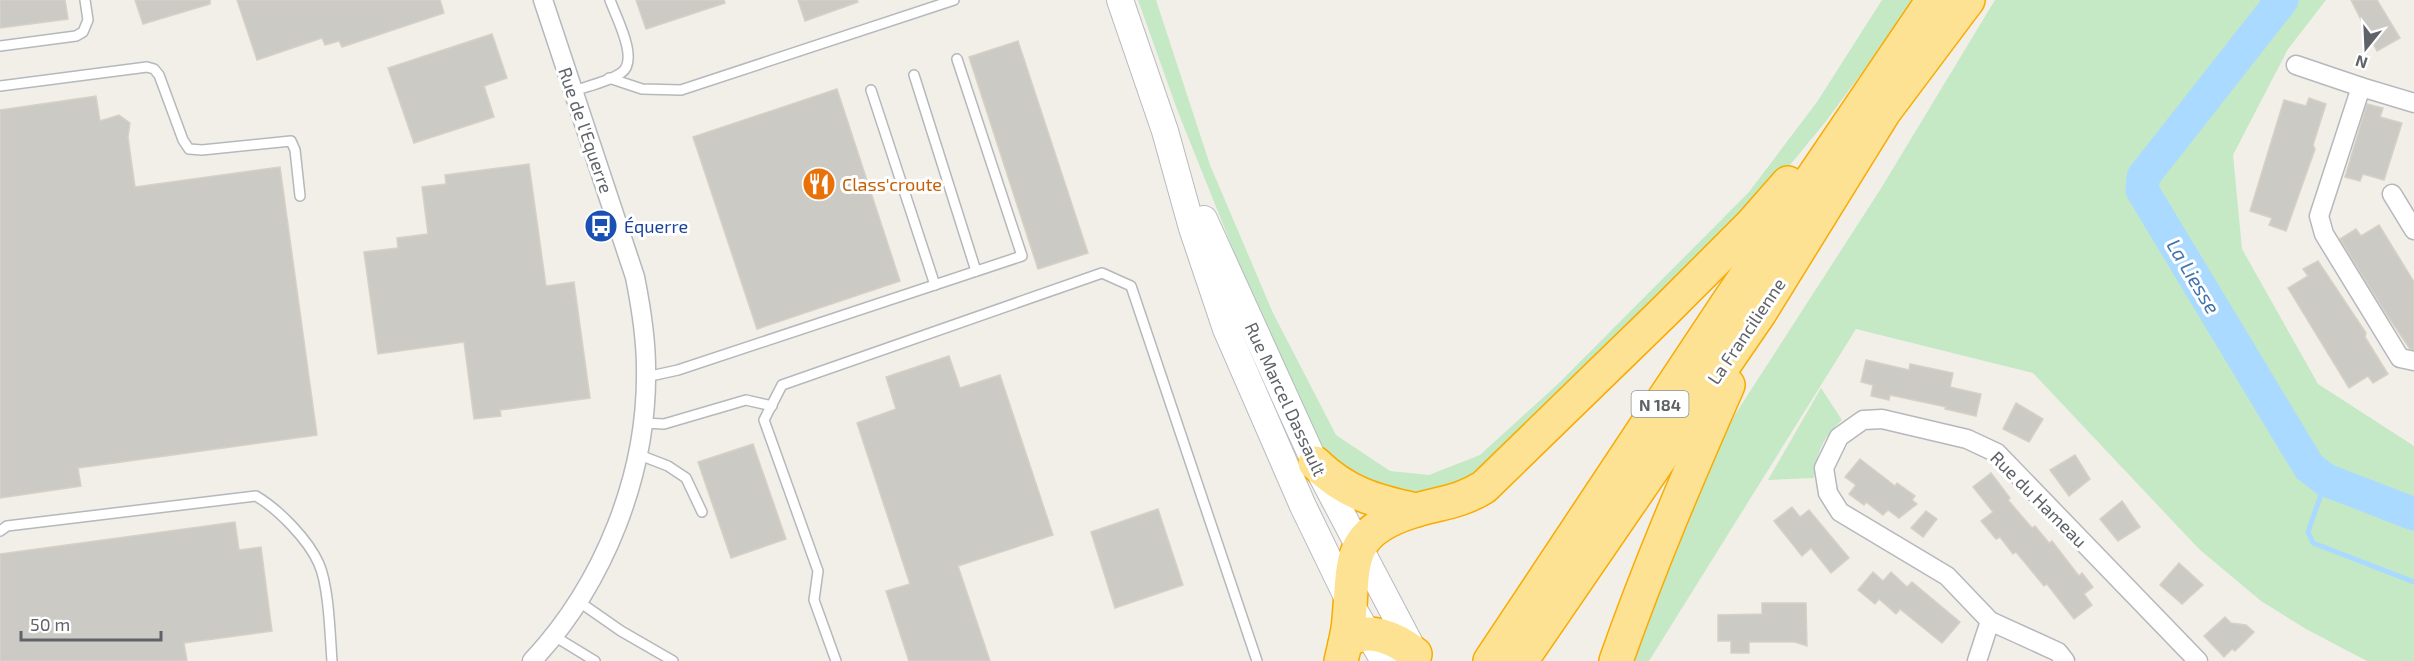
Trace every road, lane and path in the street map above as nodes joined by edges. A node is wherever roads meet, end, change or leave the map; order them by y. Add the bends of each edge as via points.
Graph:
1 (85, 0) edge
2 (543, 0) edge
3 (610, 0) edge
4 (954, 0) edge
5 (1120, 0) edge
6 (1933, 0) edge
7 (1968, 0) edge
8 (0, 46) edge
9 (957, 59) dead end
10 (2296, 65) dead end
11 (914, 75) dead end
12 (609, 78) junction
13 (0, 86) edge
14 (2361, 87) junction
15 (871, 90) dead end
16 (573, 91) junction
17 (2414, 103) edge
18 (1165, 131) junction
19 (1832, 149) junction
20 (2392, 194) dead end
21 (300, 196) dead end
22 (2414, 230) edge
23 (976, 271) junction
24 (934, 285) junction
25 (1759, 314) junction
26 (2414, 361) edge
27 (646, 377) junction
28 (772, 406) junction
29 (642, 423) junction
30 (637, 454) junction
31 (1315, 463) junction
32 (1416, 510) junction
33 (702, 512) dead end
34 (0, 531) edge
35 (1359, 546) junction
36 (578, 601) junction
37 (1350, 603) junction
38 (1990, 621) junction
39 (554, 636) junction
40 (1379, 652) edge
41 (332, 661) edge
42 (532, 661) edge
43 (595, 661) edge
44 (673, 661) edge
45 (836, 661) edge
46 (1257, 661) edge
47 (1490, 661) edge
48 (1521, 661) edge
49 (1616, 661) edge
50 (1977, 661) edge
51 (2065, 661) edge
52 (2198, 661) edge

1 - 8 lane via 88,20 83,32 76,36
2 - 16 street, Rue de l'Equerre
3 - 12 lane via 629,52 629,63 623,73
4 - 12 lane via 681,90 642,89
5 - 18 street, Rue Marcel Dassault
6 - 19 highway, La Francilienne / N 184
7 - 25 highway, La Francilienne / N 184 via 1884,112
9 - 23 lane via 1022,256
10 - 14 street
11 - 23 lane
12 - 16 lane
13 - 21 lane via 154,69 189,149 291,141
14 - 17 street
14 - 26 street via 2319,216 2324,234 2400,358
15 - 24 lane
16 - 27 street, Rue de l'Equerre via 635,278 642,309
18 - 31 street, Rue Marcel Dassault
18 - 37 street, Rue Marcel Dassault via 1226,329 1298,496
19 - 32 highway via 1791,180 1497,475 1472,494
19 - 47 highway, La Francilienne / N 184
20 - 22 street
23 - 24 lane
24 - 27 lane via 678,370
25 - 48 highway, La Francilienne / N 184
25 - 49 highway via 1675,506
27 - 29 street, Rue de l'Equerre
28 - 29 lane via 746,400 664,424
28 - 45 lane via 764,420 818,571 814,600
28 - 46 lane via 782,385 1102,273 1131,286
29 - 30 street, Rue de l'Equerre
30 - 33 lane via 686,478
30 - 36 street, Rue de l'Equerre via 622,513
31 - 32 highway via 1353,492
31 - 35 street, Rue Marcel Dassault
32 - 35 highway via 1379,525
34 - 41 lane via 7,526 256,496 277,510 319,565
35 - 37 highway via 1351,576
35 - 40 street, Rue Marcel Dassault
36 - 39 street, Rue de l'Equerre
36 - 44 lane
37 - 40 highway
38 - 50 street
38 - 51 street, Rue du Hameau via 2058,652
38 - 52 street, Rue du Hameau via 1947,576 1840,512 1828,493 1824,468 1839,437 1863,420 1882,419 1967,439 1996,453
39 - 42 street, Rue de l'Equerre
39 - 43 lane

